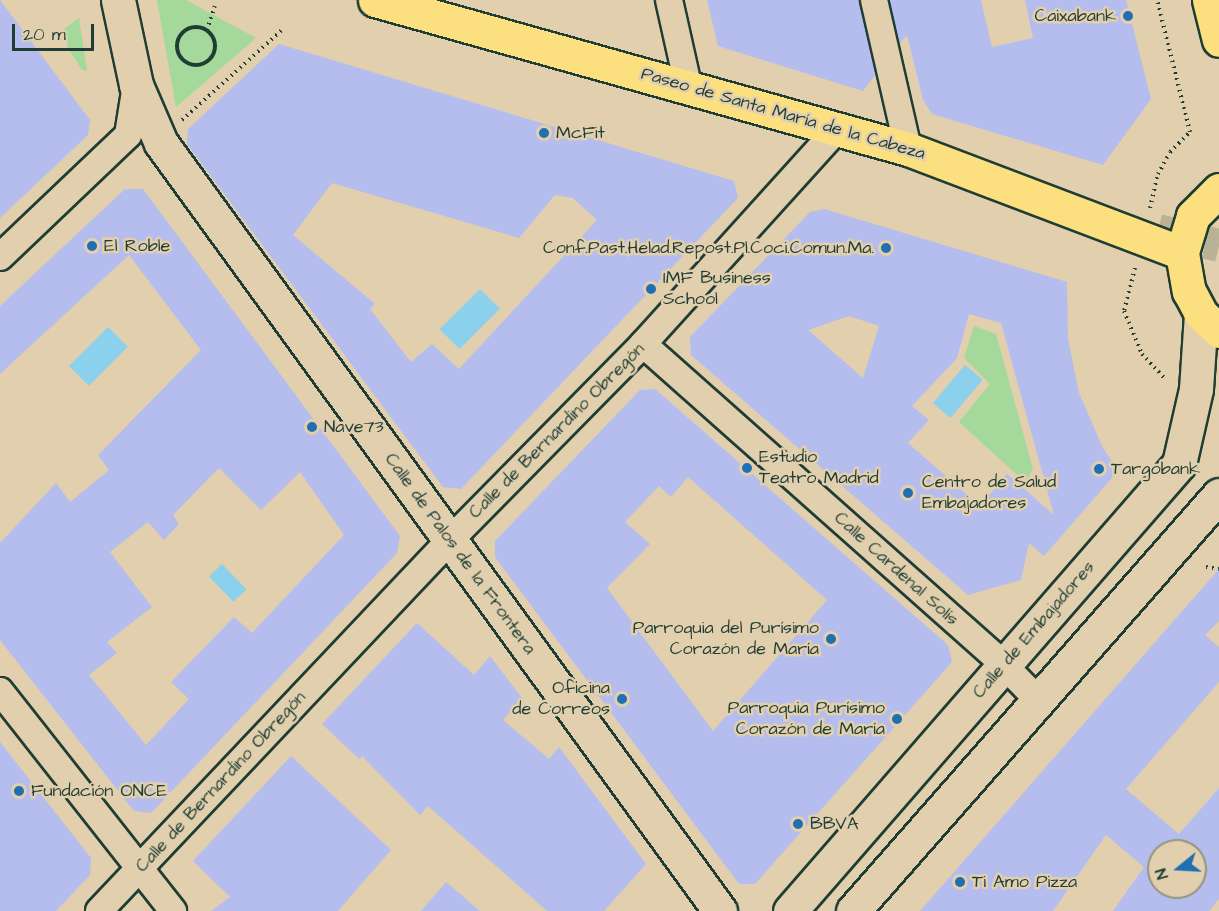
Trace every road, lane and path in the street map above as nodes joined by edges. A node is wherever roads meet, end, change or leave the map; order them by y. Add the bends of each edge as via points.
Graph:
1 (118, 0) edge
2 (375, 0) edge
3 (669, 0) edge
4 (874, 0) edge
5 (1156, 0) edge
6 (1209, 0) edge
7 (214, 6) dead end
8 (425, 7) edge
9 (284, 28) dead end
10 (207, 30) junction
11 (1219, 40) edge
12 (136, 85) junction
13 (688, 85) junction
14 (176, 125) dead end
15 (837, 129) junction
16 (908, 149) junction
17 (1219, 190) edge
18 (1152, 200) dead end
19 (1182, 253) junction
20 (0, 257) edge
21 (1133, 272) dead end
22 (1210, 322) edge
23 (644, 344) junction
24 (1173, 382) dead end
25 (1219, 495) edge
26 (450, 540) junction
27 (1206, 567) dead end
28 (1219, 569) edge
29 (1003, 664) junction
30 (0, 691) edge
31 (1039, 701) junction
32 (140, 869) junction
33 (99, 911) edge
34 (173, 911) edge
35 (720, 911) edge
36 (790, 911) edge
37 (853, 911) edge

1 - 12 main road, Calle de Palos de la Frontera
2 - 8 main road, Paseo de Santa María de la Cabeza
3 - 13 street
4 - 16 street
5 - 18 path via 1190,132 1166,159
6 - 11 main road
7 - 10 path
8 - 13 main road, Paseo de Santa María de la Cabeza
9 - 14 path
10 - 10 path via 195,26 179,36 176,48 187,63 199,65 210,58 214,40
12 - 20 street via 128,135
12 - 26 main road, Calle de Palos de la Frontera via 161,143
13 - 15 main road, Paseo de Santa María de la Cabeza
15 - 16 main road, Paseo de Santa María de la Cabeza
15 - 23 street, Calle de Bernardino Obregón
16 - 19 main road, Paseo de Santa María de la Cabeza
17 - 19 main road via 1193,216
19 - 22 main road via 1182,272
21 - 24 path via 1124,310 1131,335 1152,368
22 - 29 main road, Calle de Embajadores via 1179,464
23 - 26 street, Calle de Bernardino Obregón
23 - 29 street, Calle Cardenal Solís
25 - 31 main road
26 - 32 street, Calle de Bernardino Obregón
26 - 35 main road, Calle de Palos de la Frontera
27 - 28 path
29 - 31 street, Calle Cardenal Solís
29 - 36 main road, Calle de Embajadores
30 - 32 street
31 - 37 main road
32 - 33 street, Calle de Bernardino Obregón
32 - 34 street

